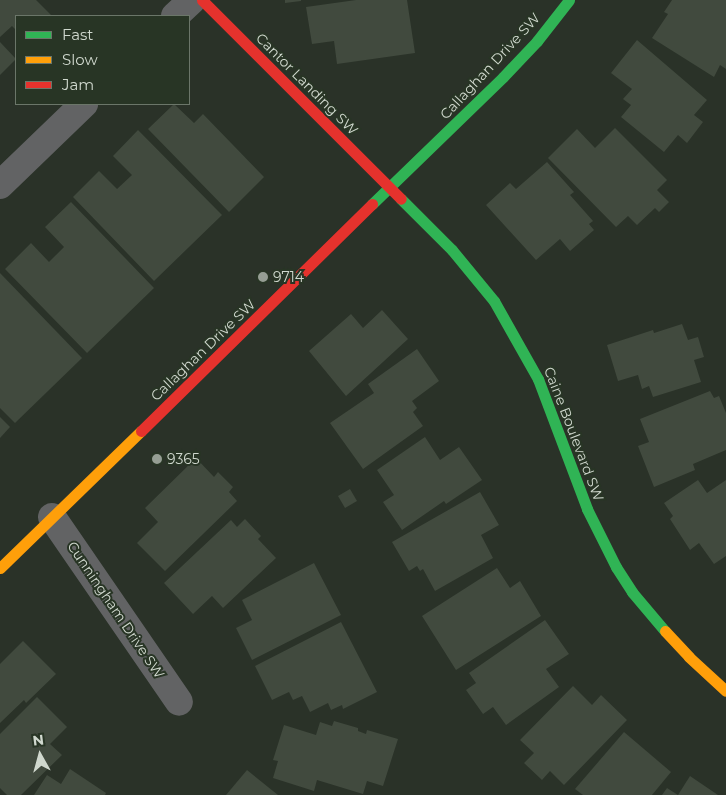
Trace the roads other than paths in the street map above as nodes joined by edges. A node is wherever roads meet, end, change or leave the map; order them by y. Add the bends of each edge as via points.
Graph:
1 (192, 0) edge
2 (202, 0) edge
3 (569, 0) edge
4 (176, 15) edge
5 (83, 105) edge
6 (0, 185) edge
7 (391, 189) junction
8 (52, 517) junction
9 (0, 568) edge
10 (726, 691) edge
11 (179, 702) dead end

1 - 4 street
2 - 7 street, Cantor Landing SW
3 - 7 street, Callaghan Drive SW via 524,56
5 - 6 street
7 - 8 street, Callaghan Drive SW
7 - 10 street, Caine Boulevard SW via 452,250 494,301 538,379 586,509 616,567 656,620
8 - 9 street, Callaghan Drive SW
8 - 11 street, Cunningham Drive SW

